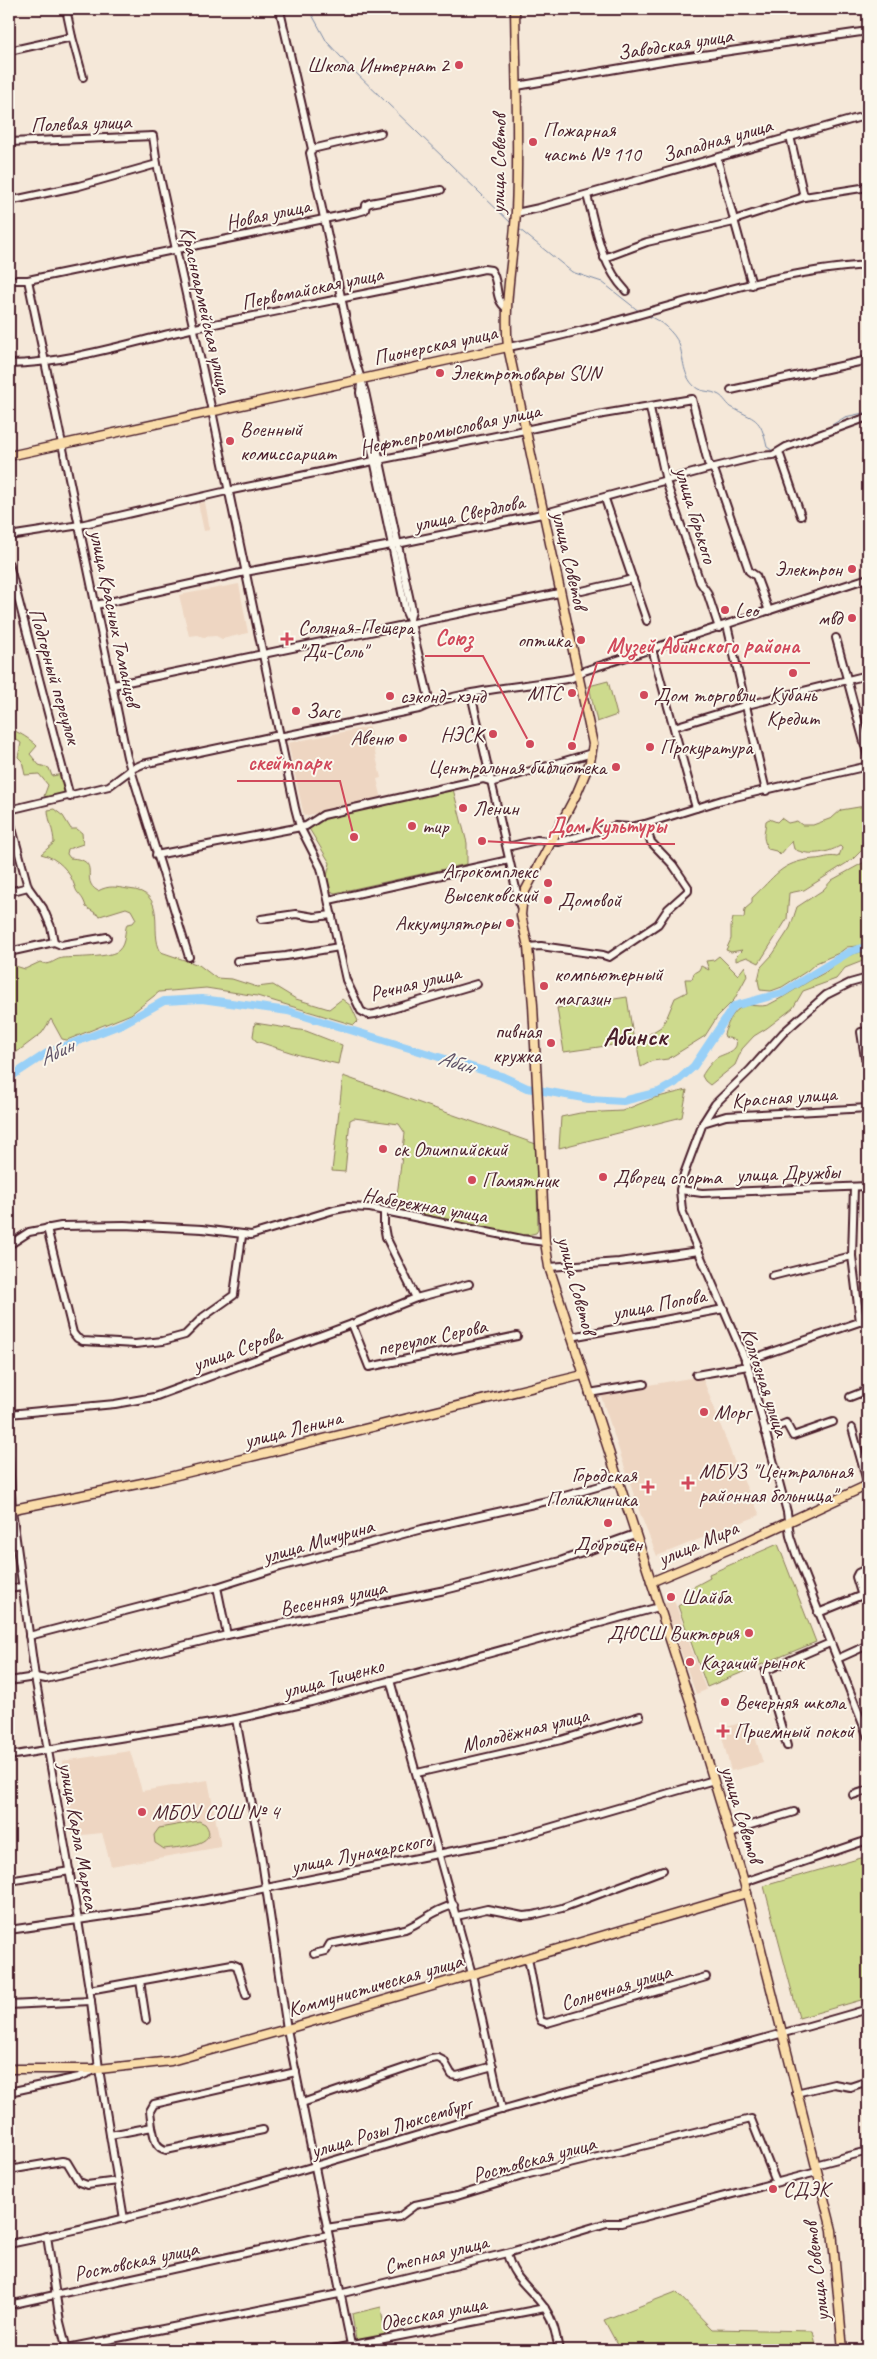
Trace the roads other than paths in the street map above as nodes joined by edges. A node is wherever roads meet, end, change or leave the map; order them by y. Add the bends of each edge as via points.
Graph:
1 (66, 9) edge
2 (283, 9) edge
3 (342, 9) edge
4 (353, 9) edge
5 (514, 9) edge
6 (868, 31) edge
7 (72, 37) junction
8 (9, 51) edge
9 (83, 78) dead end
10 (517, 86) junction
11 (868, 115) edge
12 (381, 133) dead end
13 (9, 136) edge
14 (153, 136) joint
15 (790, 136) junction
16 (312, 149) junction
17 (716, 158) junction
18 (157, 164) junction
19 (9, 184) edge
20 (868, 187) edge
21 (441, 190) dead end
22 (586, 195) junction
23 (804, 197) junction
24 (9, 201) edge
25 (516, 213) junction
26 (325, 218) junction
27 (734, 221) junction
28 (176, 250) junction
29 (604, 258) junction
30 (868, 265) edge
31 (9, 280) edge
32 (28, 280) junction
33 (752, 285) junction
34 (626, 291) dead end
35 (341, 298) junction
36 (506, 308) junction
37 (194, 328) junction
38 (508, 347) junction
39 (868, 360) edge
40 (44, 361) junction
41 (9, 364) edge
42 (361, 379) junction
43 (730, 390) dead end
44 (650, 408) junction
45 (212, 411) junction
46 (868, 417) edge
47 (526, 431) junction
48 (62, 444) junction
49 (779, 452) junction
50 (9, 456) edge
51 (377, 461) junction
52 (711, 468) junction
53 (666, 481) junction
54 (227, 491) junction
55 (605, 499) junction
56 (542, 514) junction
57 (801, 516) dead end
58 (80, 524) junction
59 (9, 536) edge
60 (394, 544) junction
61 (9, 564) edge
62 (245, 572) junction
63 (868, 578) edge
64 (632, 579) junction
65 (582, 591) dead end
66 (559, 593) junction
67 (96, 605) junction
68 (769, 611) junction
69 (411, 621) junction
70 (647, 621) dead end
71 (727, 626) junction
72 (719, 628) junction
73 (836, 638) dead end
74 (652, 649) junction
75 (262, 653) junction
76 (578, 674) junction
77 (868, 675) edge
78 (846, 679) junction
79 (113, 685) junction
80 (471, 694) junction
81 (430, 703) junction
82 (747, 705) junction
83 (674, 727) junction
84 (280, 736) junction
85 (592, 753) junction
86 (868, 757) edge
87 (868, 766) edge
88 (132, 769) junction
89 (493, 782) junction
90 (766, 790) junction
91 (70, 797) junction
92 (696, 808) junction
93 (9, 810) edge
94 (9, 817) edge
95 (645, 824) junction
96 (300, 827) junction
97 (551, 841) junction
98 (507, 847) junction
99 (156, 855) junction
100 (509, 860) junction
101 (28, 887) junction
102 (9, 892) edge
103 (329, 900) junction
104 (521, 907) junction
105 (332, 915) junction
106 (260, 919) dead end
107 (107, 937) dead end
108 (54, 942) junction
109 (339, 947) junction
110 (528, 947) junction
111 (9, 952) edge
112 (189, 957) dead end
113 (237, 961) dead end
114 (868, 978) edge
115 (477, 984) dead end
116 (360, 1011) joint
117 (868, 1031) edge
118 (865, 1058) dead end
119 (868, 1108) edge
120 (703, 1123) junction
121 (868, 1186) edge
122 (854, 1187) junction
123 (680, 1190) junction
124 (384, 1212) junction
125 (47, 1228) junction
126 (242, 1236) junction
127 (12, 1239) edge
128 (545, 1242) junction
129 (9, 1245) edge
130 (699, 1251) junction
131 (852, 1256) junction
132 (549, 1267) junction
133 (772, 1276) dead end
134 (469, 1284) dead end
135 (416, 1298) junction
136 (724, 1309) junction
137 (868, 1319) edge
138 (860, 1322) junction
139 (352, 1324) junction
140 (517, 1336) dead end
141 (571, 1337) junction
142 (746, 1364) junction
143 (583, 1374) junction
144 (696, 1374) dead end
145 (644, 1384) dead end
146 (868, 1390) edge
147 (590, 1394) junction
148 (850, 1397) dead end
149 (9, 1414) edge
150 (833, 1422) dead end
151 (852, 1428) dead end
152 (765, 1432) junction
153 (9, 1458) edge
154 (618, 1481) junction
155 (868, 1485) edge
156 (10, 1510) edge
157 (788, 1523) junction
158 (635, 1534) junction
159 (868, 1568) edge
160 (651, 1582) junction
161 (22, 1587) junction
162 (217, 1587) junction
163 (9, 1589) edge
164 (659, 1607) junction
165 (818, 1613) junction
166 (227, 1635) junction
167 (29, 1636) junction
168 (830, 1643) junction
169 (868, 1645) edge
170 (837, 1659) junction
171 (35, 1677) junction
172 (390, 1680) junction
173 (9, 1682) edge
174 (640, 1716) dead end
175 (236, 1719) junction
176 (868, 1737) edge
177 (787, 1746) dead end
178 (47, 1749) junction
179 (9, 1756) edge
180 (417, 1773) junction
181 (714, 1780) junction
182 (868, 1790) edge
183 (853, 1795) dead end
184 (794, 1812) dead end
185 (730, 1835) junction
186 (868, 1840) edge
187 (440, 1854) junction
188 (663, 1870) dead end
189 (70, 1871) junction
190 (9, 1881) edge
191 (744, 1882) junction
192 (265, 1888) junction
193 (747, 1893) junction
194 (454, 1905) junction
195 (457, 1916) junction
196 (78, 1920) junction
197 (9, 1930) edge
198 (314, 1954) dead end
199 (528, 1958) junction
200 (472, 1974) junction
201 (706, 1977) dead end
202 (140, 1981) junction
203 (89, 1990) junction
204 (246, 1995) dead end
205 (91, 2001) junction
206 (9, 2005) edge
207 (868, 2009) edge
208 (146, 2020) dead end
209 (287, 2029) junction
210 (781, 2033) junction
211 (493, 2066) junction
212 (99, 2068) junction
213 (9, 2069) edge
214 (296, 2072) junction
215 (868, 2082) edge
216 (9, 2092) edge
217 (796, 2093) junction
218 (302, 2103) junction
219 (502, 2110) junction
220 (152, 2126) junction
221 (263, 2130) dead end
222 (110, 2135) junction
223 (868, 2151) edge
224 (314, 2167) junction
225 (816, 2168) junction
226 (9, 2170) edge
227 (118, 2181) junction
228 (776, 2182) junction
229 (124, 2219) junction
230 (327, 2232) junction
231 (47, 2236) junction
232 (9, 2244) edge
233 (507, 2253) junction
234 (339, 2294) junction
235 (56, 2295) junction
236 (9, 2304) edge
237 (546, 2308) junction
238 (351, 2348) edge
239 (67, 2349) edge
240 (57, 2350) edge
241 (327, 2350) edge
242 (559, 2350) edge
243 (843, 2350) edge

1 - 7 street
2 - 16 street via 280,11
3 - 4 street
5 - 10 main road, улица Советов
6 - 10 street, Заводская улица
7 - 8 street
7 - 9 street
10 - 25 main road, улица Советов
11 - 15 street, Западная улица
12 - 16 street
13 - 14 street, Полевая улица
13 - 19 street
14 - 18 street, Красноармейская улица
15 - 17 street, Западная улица
15 - 23 street
16 - 26 street via 310,154
17 - 22 street, Западная улица
17 - 27 street
18 - 24 street
18 - 28 street, Красноармейская улица
20 - 23 street
21 - 26 street, Новая улица via 370,203 365,210
22 - 25 street, Западная улица
22 - 29 street
23 - 27 street
25 - 36 main road, улица Советов
26 - 28 street, Новая улица
26 - 35 street
27 - 29 street via 647,242
27 - 33 street
28 - 32 street, Новая улица
28 - 37 street, Красноармейская улица
29 - 34 street
30 - 33 street, Пионерская улица via 819,269
31 - 32 street, Новая улица
32 - 40 street, улица Красных Таманцев
33 - 38 street, Пионерская улица via 576,333
35 - 36 street, Первомайская улица via 488,269 495,274 499,301
35 - 37 street, Первомайская улица
35 - 42 street
36 - 38 main road, улица Советов
37 - 40 street, Первомайская улица
37 - 45 street, Красноармейская улица
38 - 42 main road, Пионерская улица
38 - 47 main road, улица Советов
39 - 43 street
40 - 41 street, Первомайская улица
40 - 48 street, улица Красных Таманцев
42 - 45 main road, Пионерская улица
42 - 51 street
44 - 47 street, Нефтепромысловая улица via 602,414
44 - 52 street, Нефтепромысловая улица via 692,399
44 - 53 street, улица Горького
45 - 48 main road, Пионерская улица
45 - 54 street, Красноармейская улица
46 - 49 street, улица Свердлова
47 - 51 street, Нефтепромысловая улица
47 - 56 main road, улица Советов
48 - 50 main road, Пионерская улица
48 - 58 street, улица Красных Таманцев
49 - 52 street, улица Свердлова
49 - 57 street
51 - 54 street, Нефтепромысловая улица
51 - 60 street
52 - 53 street, улица Свердлова
52 - 68 street via 749,571 756,576
53 - 55 street, улица Свердлова
53 - 72 street, улица Горького
54 - 58 street, Нефтепромысловая улица
54 - 62 street, Красноармейская улица
55 - 56 street, улица Свердлова
55 - 64 street
56 - 60 street, улица Свердлова
56 - 66 main road, улица Советов
58 - 59 street, Нефтепромысловая улица
58 - 67 street, улица Красных Таманцев
60 - 62 street, улица Свердлова
60 - 69 street via 412,610
61 - 91 street, Подгорный переулок
62 - 67 street, улица Свердлова
62 - 75 street, Красноармейская улица
63 - 68 street
64 - 65 street
64 - 70 street
66 - 69 street
66 - 76 main road, улица Советов
67 - 79 street, улица Красных Таманцев
68 - 71 street
69 - 75 street
69 - 81 street
71 - 72 street
71 - 82 street
72 - 74 street
73 - 78 street
74 - 76 street
74 - 83 street
75 - 79 street
75 - 84 street, Красноармейская улица
76 - 80 street via 553,682
76 - 85 main road, улица Советов via 593,744
77 - 78 street
78 - 82 street
78 - 86 street
79 - 88 street, улица Красных Таманцев
80 - 81 street
80 - 89 street
81 - 84 street via 419,709
82 - 83 street
82 - 90 street
83 - 92 street
84 - 88 street via 199,751
84 - 96 street, Красноармейская улица
85 - 89 street
85 - 97 main road, улица Советов via 577,793
87 - 90 street
88 - 91 street via 109,786
88 - 99 street, улица Красных Таманцев
89 - 96 street via 483,779 322,815
89 - 98 street
90 - 92 street
91 - 93 street
92 - 95 street
94 - 101 street
95 - 97 street via 615,826 559,842
95 - 110 street via 650,842 673,865 688,887 688,891 668,909 658,924 609,957
96 - 99 street
96 - 103 street, Красноармейская улица via 317,856
97 - 98 street via 537,840
97 - 104 main road, улица Советов via 523,894
98 - 100 street
99 - 112 street, улица Красных Таманцев
100 - 103 street
100 - 104 street
101 - 102 street
101 - 108 street via 51,927
103 - 105 street, Красноармейская улица
104 - 110 main road, улица Советов
105 - 106 street via 296,914
105 - 109 street, Красноармейская улица
107 - 108 street via 61,945
108 - 111 street
109 - 113 street
109 - 116 street, Красноармейская улица via 346,980
110 - 128 main road, улица Советов
114 - 120 street via 850,983 819,1001 783,1033 715,1104
115 - 116 street, Речная улица via 375,1014
117 - 118 street via 861,1032
119 - 120 street, Красная улица via 752,1113
120 - 123 street, Колхозная улица
121 - 122 street, улица Дружбы
122 - 123 street, улица Дружбы
122 - 131 street
123 - 130 street, Колхозная улица via 682,1210
124 - 126 street, Набережная улица via 370,1208 346,1208 261,1234
124 - 128 street, Набережная улица
124 - 135 street via 386,1237
125 - 126 street, Набережная улица via 124,1224 202,1229
125 - 126 street via 76,1338 135,1344 185,1335 203,1317 229,1300 236,1290
125 - 127 street, Набережная улица
127 - 129 street
128 - 132 main road, улица Советов
130 - 132 street
130 - 136 street, Колхозная улица
131 - 133 street
131 - 138 street
132 - 141 main road, улица Советов
134 - 135 street, улица Серова
135 - 139 street, улица Серова
136 - 141 street, улица Попова
136 - 142 street, Колхозная улица
137 - 138 street
138 - 142 street
139 - 140 street, переулок Серова via 369,1367
139 - 149 street, улица Серова via 154,1397
141 - 143 main road, улица Советов
142 - 144 street
142 - 152 street, Колхозная улица
143 - 147 main road, улица Советов
143 - 156 main road, улица Ленина via 157,1480
145 - 147 street
146 - 148 street
147 - 154 main road, улица Советов
150 - 152 street via 793,1436 786,1423
151 - 155 street
152 - 157 street, Колхозная улица
153 - 156 street, улица Карла Маркса
154 - 158 main road, улица Советов
154 - 162 street, улица Мичурина via 547,1502 422,1529
155 - 157 main road, улица Мира
156 - 161 street, улица Карла Маркса
157 - 160 main road, улица Мира
157 - 165 street, Колхозная улица
158 - 160 main road, улица Советов
158 - 166 street, Весенняя улица via 560,1562 500,1577 386,1604
159 - 165 street via 856,1577 860,1596
160 - 164 main road, улица Советов
161 - 163 street
161 - 167 street, улица Карла Маркса
162 - 166 street
162 - 167 street, улица Мичурина
164 - 172 street, улица Тищенко
164 - 181 main road, улица Советов
165 - 168 street, Колхозная улица
166 - 171 street, Весенняя улица via 46,1679
167 - 171 street, улица Карла Маркса
168 - 170 street, Колхозная улица
168 - 177 street via 765,1671
169 - 170 street
170 - 176 street, Колхозная улица
171 - 173 street, Весенняя улица
171 - 178 street, улица Карла Маркса
172 - 175 street, улица Тищенко
172 - 180 street
174 - 180 street, Молодёжная улица via 561,1740
175 - 178 street, улица Тищенко
175 - 192 street via 260,1844
178 - 179 street, улица Тищенко
178 - 189 street, улица Карла Маркса
180 - 187 street
181 - 185 main road, улица Советов
181 - 187 street, улица Луначарского via 508,1840
182 - 183 street
184 - 185 street via 747,1826
185 - 191 main road, улица Советов
186 - 191 street
187 - 192 street, улица Луначарского
187 - 194 street
188 - 195 street via 562,1908 532,1915 487,1909
189 - 190 street
189 - 196 street, улица Карла Маркса
191 - 193 main road, улица Советов
192 - 196 street, улица Луначарского via 181,1905
192 - 209 street
193 - 199 main road, Коммунистическая улица
193 - 210 main road, улица Советов
194 - 195 street
194 - 198 street via 433,1912 405,1929 330,1944 326,1951
195 - 200 street
196 - 197 street, улица Луначарского
196 - 203 street, улица Карла Маркса
199 - 200 main road, Коммунистическая улица
199 - 201 street, Солнечная улица via 539,2016 541,2022 547,2023
200 - 209 main road, Коммунистическая улица
200 - 211 street
202 - 203 street
202 - 204 street via 232,1964 237,1966
202 - 208 street
203 - 205 street, улица Карла Маркса
205 - 206 street
205 - 212 street, улица Карла Маркса
207 - 210 street, улица Розы Люксембург
209 - 212 main road, Коммунистическая улица via 171,2061
209 - 214 street
210 - 217 main road, улица Советов
210 - 219 street, улица Розы Люксембург
211 - 218 street via 457,2076 452,2075 444,2061 431,2059
211 - 219 street
212 - 213 main road
212 - 216 street, Коммунистическая улица via 79,2077
212 - 222 street, улица Карла Маркса
214 - 218 street
214 - 220 street via 154,2104 150,2111
215 - 217 street via 850,2087 834,2084
217 - 225 main road, улица Советов
218 - 224 street
219 - 224 street, улица Розы Люксембург
220 - 221 street via 156,2144 166,2150
220 - 222 street
222 - 227 street, улица Карла Маркса
223 - 225 street, Степная улица
224 - 229 street, улица Розы Люксембург
224 - 230 street
225 - 228 street, Степная улица
225 - 243 main road, улица Советов via 832,2230
226 - 227 street via 62,2161 67,2162 79,2182
227 - 229 street, улица Карла Маркса
228 - 230 street, Ростовская улица via 751,2120 530,2174 415,2205 399,2217
228 - 233 street, Степная улица via 579,2231
229 - 231 street, улица Розы Люксембург
230 - 234 street
230 - 235 street, Ростовская улица
231 - 232 street, улица Розы Люксембург
231 - 235 street
233 - 234 street, Степная улица
233 - 237 street via 518,2279
234 - 238 street
234 - 239 street, Степная улица
235 - 236 street, Ростовская улица
235 - 239 street
237 - 238 street, Одесская улица
237 - 242 street
238 - 241 street, Одесская улица
239 - 240 street, Степная улица

